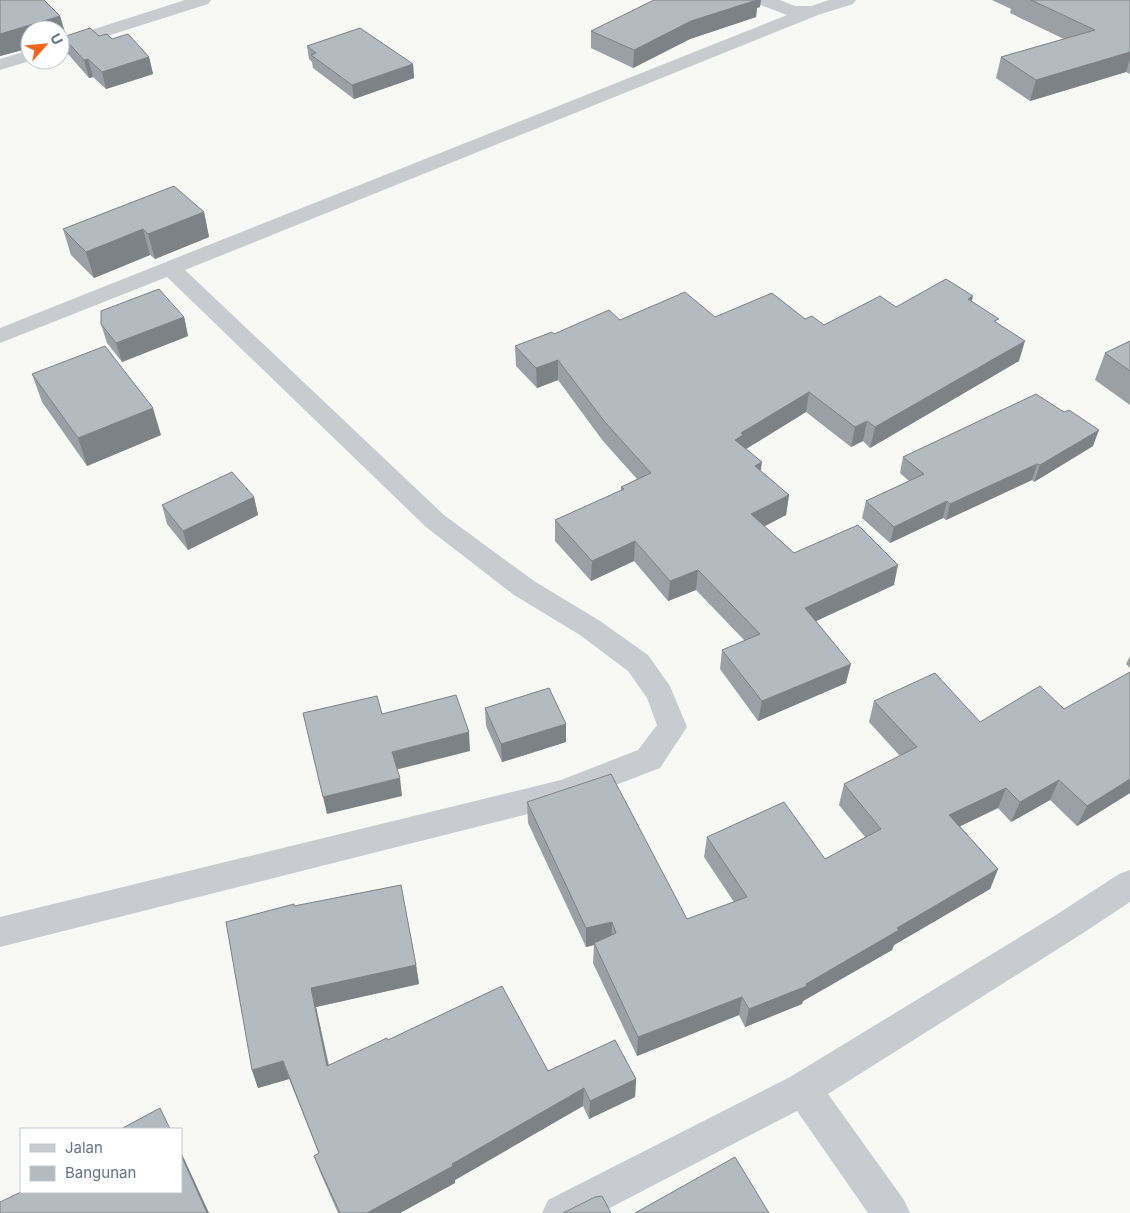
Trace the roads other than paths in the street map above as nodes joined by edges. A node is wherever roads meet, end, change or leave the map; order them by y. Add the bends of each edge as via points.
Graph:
1 (202, 0) edge
2 (764, 0) edge
3 (847, 0) edge
4 (812, 11) junction
5 (70, 43) edge
6 (20, 58) edge
7 (0, 65) edge
8 (170, 268) junction
9 (0, 336) edge
10 (1130, 884) edge
11 (0, 932) edge
12 (803, 1089) junction
13 (561, 1213) edge
14 (891, 1213) edge

1 - 5 street
2 - 4 street via 793,10
3 - 4 street
4 - 8 street
6 - 7 street
8 - 9 street
8 - 11 street via 435,521 524,588 590,628 638,663 660,694 672,727 649,759 564,792
10 - 12 street
12 - 13 street
12 - 14 street

